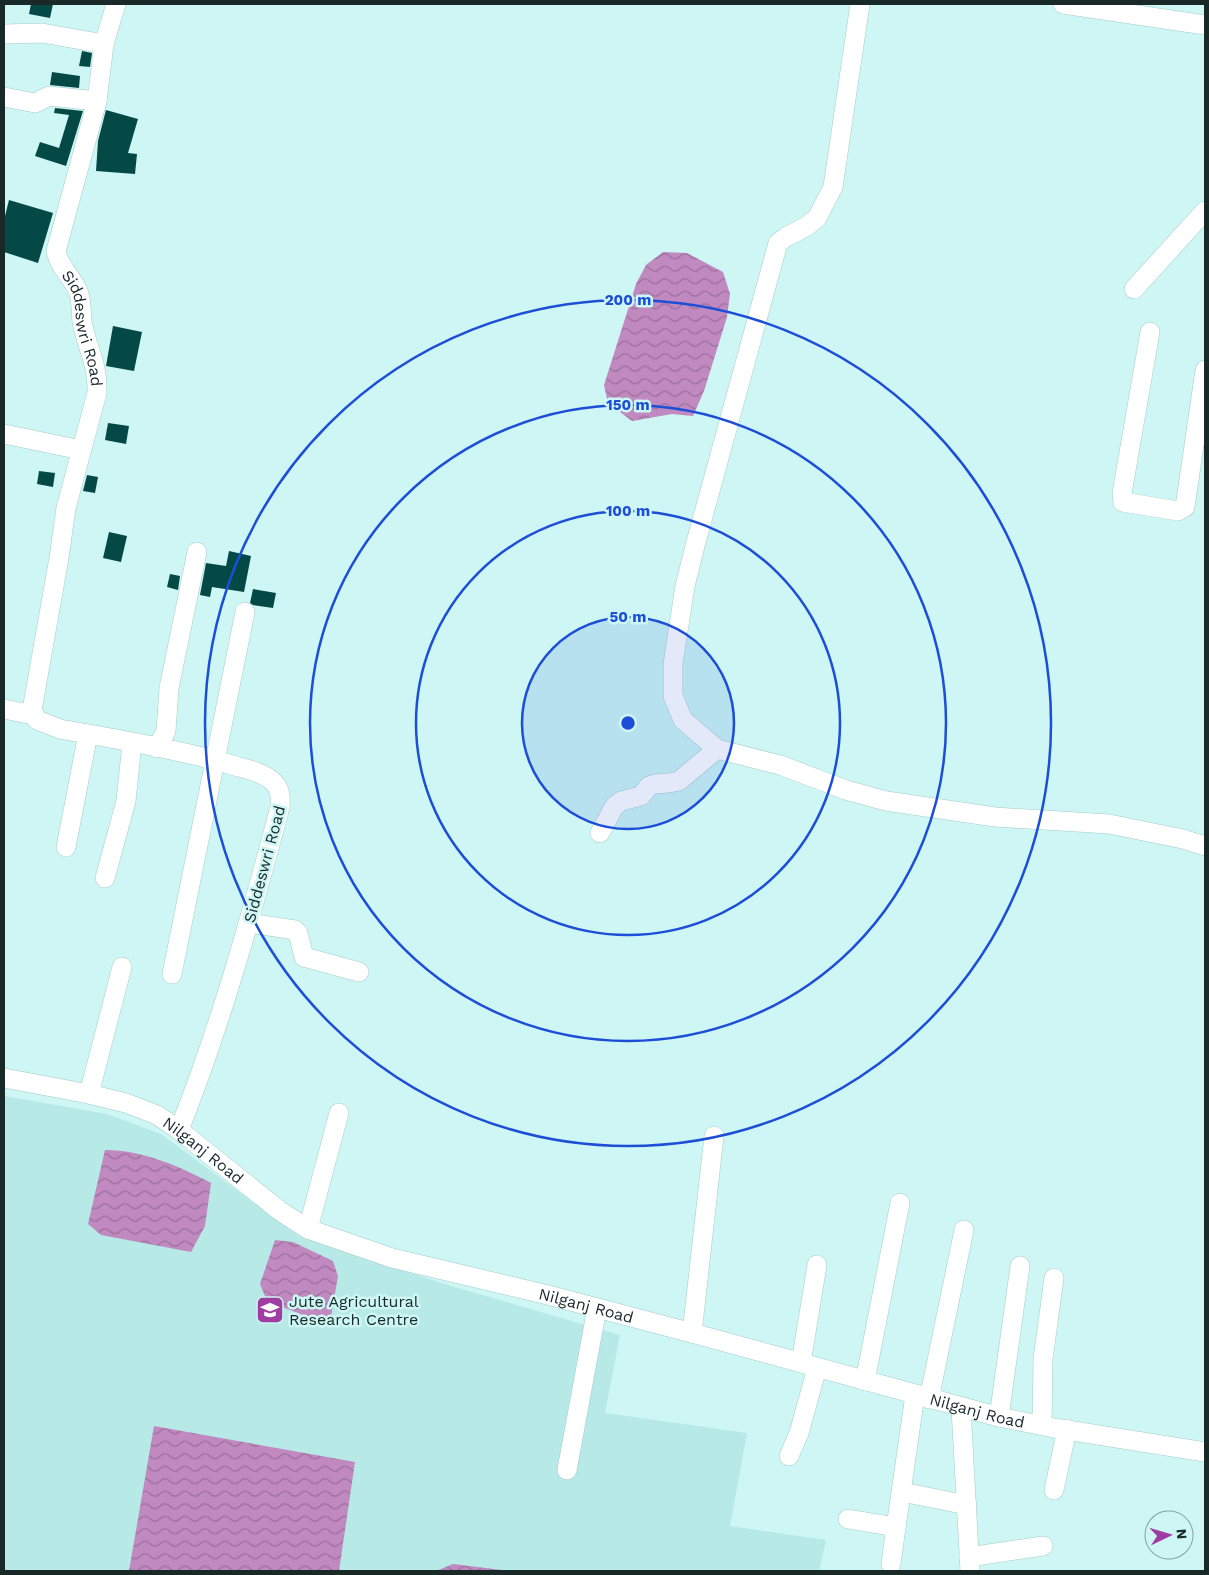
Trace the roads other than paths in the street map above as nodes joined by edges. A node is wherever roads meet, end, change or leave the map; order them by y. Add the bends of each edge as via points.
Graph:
1 (116, 4) edge
2 (860, 4) edge
3 (1063, 4) edge
4 (1205, 25) edge
5 (4, 34) edge
6 (104, 44) junction
7 (4, 96) edge
8 (97, 101) junction
9 (1205, 211) edge
10 (1134, 289) dead end
11 (1150, 332) dead end
12 (1205, 370) edge
13 (4, 434) edge
14 (81, 450) junction
15 (197, 552) dead end
16 (244, 612) dead end
17 (4, 709) edge
18 (33, 715) junction
19 (88, 734) junction
20 (132, 743) junction
21 (157, 748) junction
22 (717, 749) junction
23 (214, 760) junction
24 (600, 833) dead end
25 (1205, 846) edge
26 (66, 847) dead end
27 (105, 878) dead end
28 (249, 922) junction
29 (122, 967) dead end
30 (359, 972) dead end
31 (172, 974) dead end
32 (4, 1078) edge
33 (89, 1094) junction
34 (340, 1113) dead end
35 (180, 1130) junction
36 (714, 1136) dead end
37 (900, 1204) dead end
38 (308, 1229) junction
39 (964, 1230) dead end
40 (817, 1265) dead end
41 (1020, 1266) dead end
42 (1054, 1278) dead end
43 (597, 1308) junction
44 (692, 1333) junction
45 (809, 1366) junction
46 (865, 1381) junction
47 (922, 1397) junction
48 (961, 1408) junction
49 (999, 1417) junction
50 (1042, 1425) junction
51 (1067, 1430) junction
52 (1205, 1452) edge
53 (789, 1456) dead end
54 (567, 1470) dead end
55 (1054, 1490) dead end
56 (902, 1492) junction
57 (967, 1506) junction
58 (848, 1519) dead end
59 (896, 1526) junction
60 (1042, 1546) dead end
61 (891, 1564) dead end
62 (970, 1564) edge

1 - 6 street, Siddeswri Road
2 - 22 street via 833,187 817,218 778,243 685,586 673,664 673,696 683,720
3 - 4 street
5 - 6 street via 42,33
6 - 8 street, Siddeswri Road
7 - 8 street via 35,103 49,96
8 - 14 street, Siddeswri Road via 56,251 58,260 80,294 82,322 98,377
9 - 10 street
11 - 12 street via 1123,502 1178,510 1185,507
13 - 14 street
14 - 18 street, Siddeswri Road via 66,508
15 - 21 street via 169,688 166,730
16 - 23 street
17 - 18 street, Siddeswri Road
18 - 19 street, Siddeswri Road via 60,729
19 - 20 street, Siddeswri Road
19 - 26 street
20 - 21 street, Siddeswri Road
20 - 27 street via 126,801
21 - 23 street, Siddeswri Road
22 - 24 street via 679,780 652,785 641,796 621,801 614,807
22 - 25 street via 780,765 886,801 995,817 1110,824
23 - 28 street, Siddeswri Road via 260,773 278,787 281,798
23 - 31 street
28 - 30 street via 295,930 304,957
28 - 35 street, Siddeswri Road
29 - 33 street
32 - 33 street, Nilganj Road
33 - 35 street, Nilganj Road via 142,1109
34 - 38 street
35 - 38 street, Nilganj Road via 280,1211
36 - 44 street
37 - 46 street
38 - 43 street, Nilganj Road via 392,1258
39 - 47 street
40 - 45 street
41 - 49 street
42 - 50 street via 1043,1359
43 - 44 street, Nilganj Road
43 - 54 street
44 - 45 street, Nilganj Road
45 - 46 street, Nilganj Road
45 - 53 street via 799,1433
46 - 47 street, Nilganj Road
47 - 48 street, Nilganj Road
47 - 56 street
48 - 49 street, Nilganj Road
48 - 57 street
49 - 50 street, Nilganj Road
50 - 51 street, Nilganj Road
51 - 52 street, Nilganj Road
51 - 55 street
56 - 57 street
56 - 59 street
57 - 62 street
58 - 59 street
59 - 61 street
60 - 62 street

